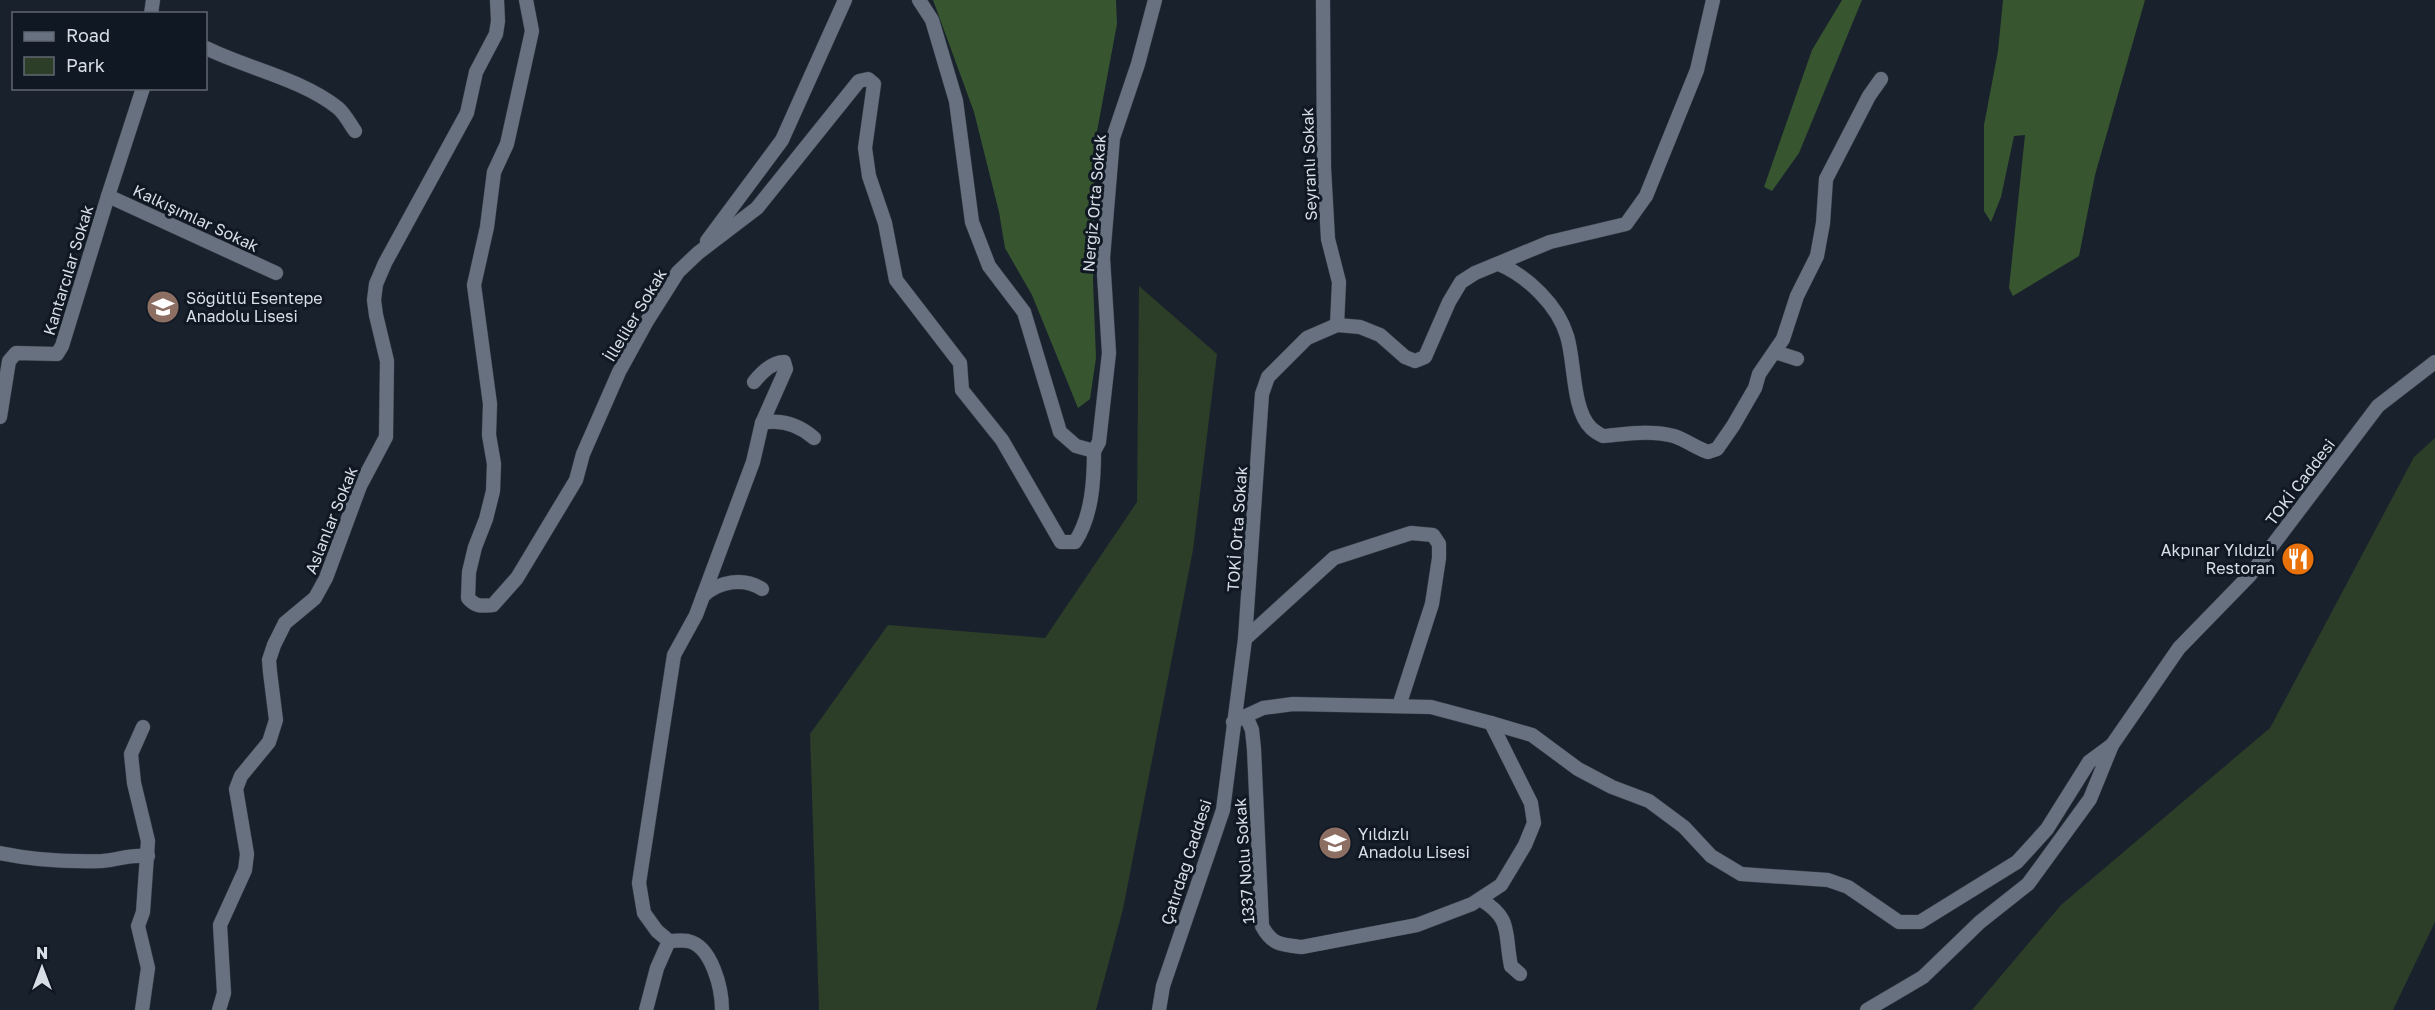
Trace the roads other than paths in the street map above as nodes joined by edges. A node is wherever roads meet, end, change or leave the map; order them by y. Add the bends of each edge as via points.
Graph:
1 (497, 0) edge
2 (526, 0) edge
3 (845, 0) edge
4 (919, 0) edge
5 (1155, 0) edge
6 (1323, 0) edge
7 (1713, 0) edge
8 (207, 48) edge
9 (1881, 79) dead end
10 (142, 90) edge
11 (355, 131) dead end
12 (108, 196) junction
13 (698, 253) junction
14 (1499, 264) junction
15 (276, 273) dead end
16 (1337, 325) junction
17 (1775, 352) junction
18 (1797, 359) dead end
19 (2435, 362) edge
20 (754, 382) dead end
21 (0, 417) edge
22 (762, 423) junction
23 (814, 438) dead end
24 (1094, 451) junction
25 (762, 589) dead end
26 (703, 596) junction
27 (1245, 639) junction
28 (1399, 706) junction
29 (1240, 719) junction
30 (1491, 723) junction
31 (143, 727) dead end
32 (2112, 745) junction
33 (0, 853) edge
34 (147, 856) junction
35 (1480, 899) junction
36 (669, 941) junction
37 (1520, 974) dead end
38 (142, 1010) edge
39 (219, 1010) edge
40 (646, 1010) edge
41 (722, 1010) edge
42 (1159, 1010) edge
43 (1867, 1010) edge

1 - 39 street, Aslanlar Sokak via 496,34 476,72 467,113 376,284 376,315 388,375 386,437 360,486 326,578 315,598 285,623 270,660 276,720 269,742 240,777 236,789 247,854 245,870 220,925 224,993
2 - 13 street, İlleliler Sokak via 532,31 507,144 494,172 488,227 474,285 494,464 493,491 469,572 468,598 473,604 493,605 517,578 576,480 594,426 633,346 678,273
3 - 13 street via 782,140
4 - 24 street via 932,20 956,101 972,222 989,266 1024,312 1060,432 1076,446
5 - 24 street, Nergiz Orta Sokak via 1113,138 1103,258 1109,353 1099,441
6 - 16 street, Seyranlı Sokak via 1324,168 1328,239 1339,282
7 - 14 street via 1696,70 1646,196 1626,224 1550,242
8 - 11 street via 315,95 340,110
9 - 17 street via 1826,179 1817,256
10 - 12 street, Kalkışımlar Sokak
12 - 15 street, Kalkışımlar Sokak
12 - 21 street, Kantarcılar Sokak via 62,346 57,354 16,353 9,361
13 - 24 street, İlleliler Sokak via 757,208 859,81 868,79 874,84 865,148 896,280 960,363 962,390 1002,440 1061,542 1075,542 1083,530 1093,488
14 - 16 street via 1461,282 1425,357 1415,361 1380,336 1360,327
14 - 17 street via 1524,279 1557,316 1567,334 1583,416 1603,436 1630,432 1660,434 1708,452 1717,448
16 - 27 street, TOKİ Orta Sokak via 1307,338 1268,378 1262,394
17 - 18 street
19 - 32 street, TOKİ Caddesi via 2378,406 2250,575 2180,648
20 - 22 street via 777,362 784,362 786,369
22 - 23 street via 776,421 797,426
22 - 26 street via 753,462
25 - 26 street via 749,583 728,583
26 - 36 street via 674,655 639,883 644,913
27 - 28 street via 1334,558 1411,533 1433,535 1439,544 1439,558 1432,604
27 - 29 street, TOKİ Orta Sokak
28 - 29 street via 1293,704 1263,708
28 - 30 street via 1431,707
29 - 35 street, 1337 Nolu Sokak via 1252,730 1262,926 1269,938 1283,945 1302,947 1383,933 1428,921
29 - 42 street, Çatırdağ Caddesi via 1223,810 1163,986
30 - 32 street via 1532,735 1578,769 1649,801 1684,827 1711,856 1741,874 1828,880 1848,887 1899,922 1920,922 2017,862 2047,829 2089,762
30 - 35 street, 1337 Nolu Sokak via 1531,803 1534,824 1501,885
31 - 34 street via 131,754 131,770 146,826
32 - 43 street via 2090,799 2028,884 1980,922 1923,977
33 - 34 street via 75,861
34 - 38 street via 143,912 138,926 147,968
35 - 37 street via 1503,919 1511,966
36 - 40 street
36 - 41 street via 689,941 699,946 713,966

